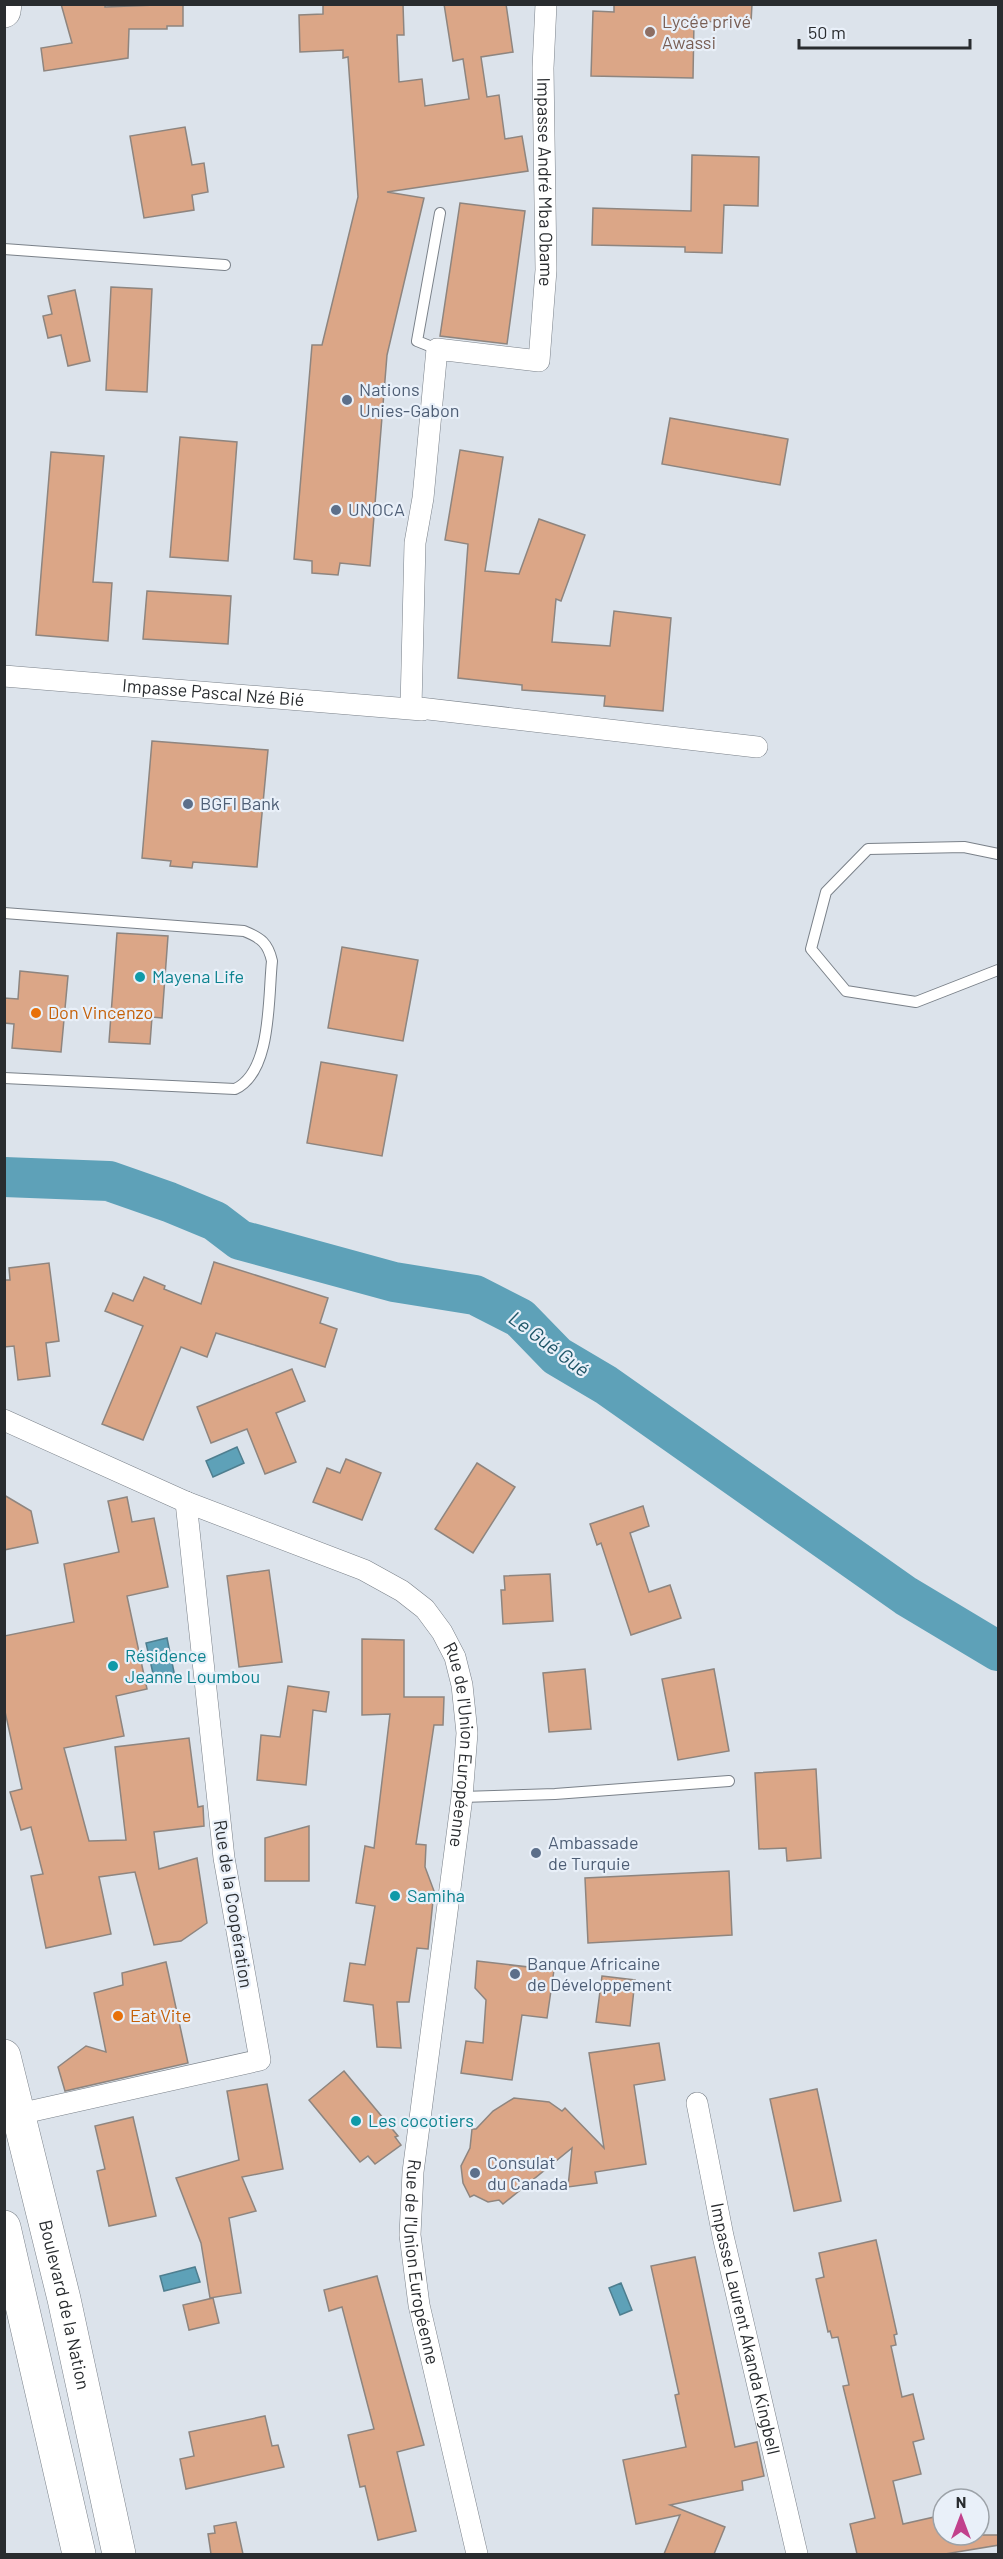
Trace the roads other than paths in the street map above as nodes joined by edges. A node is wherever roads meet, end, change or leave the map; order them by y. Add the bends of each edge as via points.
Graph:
1 (5, 4) edge
2 (546, 4) edge
3 (4, 11) edge
4 (440, 213) dead end
5 (4, 249) edge
6 (225, 265) dead end
7 (437, 349) junction
8 (4, 676) edge
9 (417, 709) junction
10 (757, 747) dead end
11 (999, 854) edge
12 (4, 913) edge
13 (999, 970) edge
14 (4, 1078) edge
15 (4, 1420) edge
16 (186, 1502) junction
17 (729, 1781) dead end
18 (462, 1797) junction
19 (4, 2056) edge
20 (697, 2103) dead end
21 (19, 2114) junction
22 (4, 2227) edge
23 (79, 2554) edge
24 (119, 2554) edge
25 (477, 2554) edge
26 (797, 2554) edge

1 - 3 main road
2 - 7 street, Impasse André Mba Obame via 546,270 539,361
4 - 7 lane via 417,341
5 - 6 lane
7 - 9 street via 416,543
8 - 9 street, Impasse Pascal Nzé Bié
9 - 10 street, Impasse Pascal Nzé Bié
11 - 13 lane via 964,847 868,849 826,892 811,949 846,991 916,1002
12 - 14 lane via 244,931 269,946 273,961 262,1056 246,1084 235,1089
15 - 16 street, Rue de l'Union Européenne
16 - 18 street, Rue de l'Union Européenne via 363,1570 402,1591 424,1609 446,1641 462,1685 467,1733
16 - 21 street, Rue de la Coopération via 224,1857 260,2060
17 - 18 lane
18 - 25 street, Rue de l'Union Européenne via 413,2172 410,2235 419,2305
19 - 21 main road, Boulevard de la Nation
20 - 26 street, Impasse Laurent Akanda Kingbell via 723,2236
21 - 24 main road, Boulevard de la Nation
22 - 23 main road

